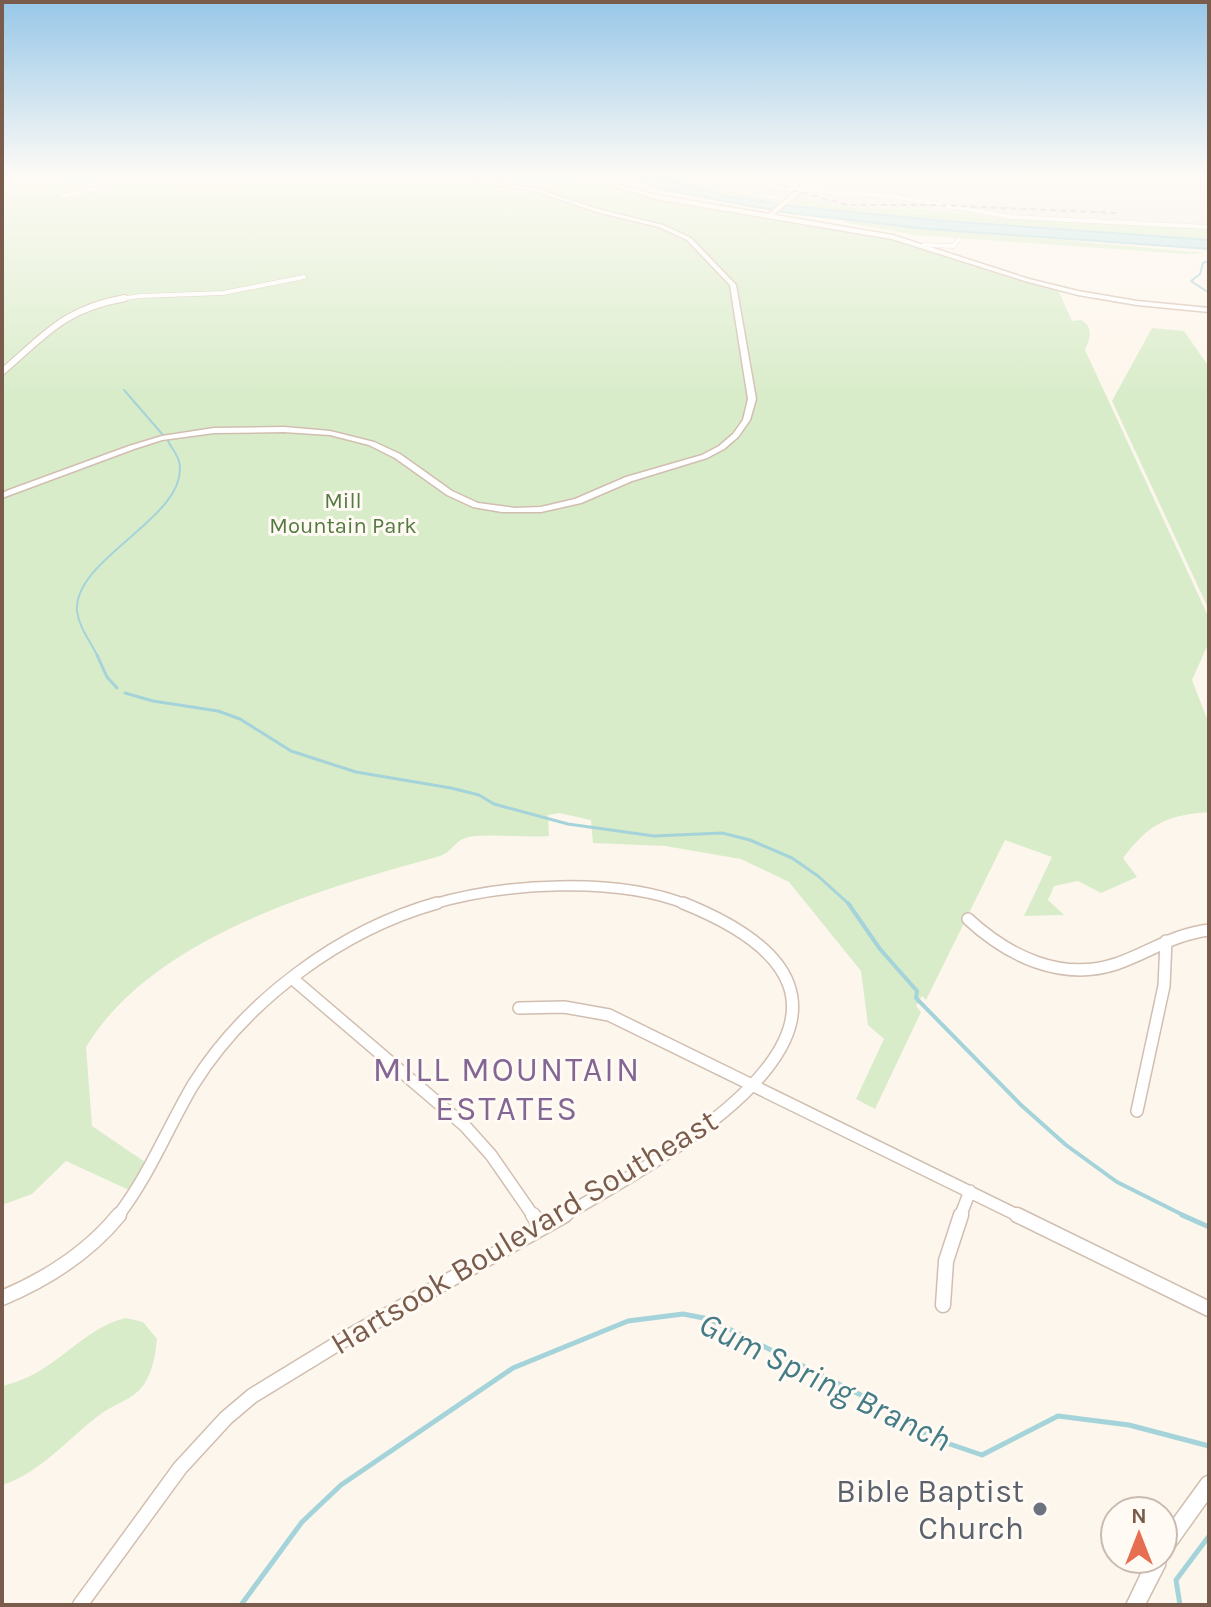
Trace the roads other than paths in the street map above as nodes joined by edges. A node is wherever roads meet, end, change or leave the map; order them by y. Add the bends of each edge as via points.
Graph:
1 (700, 249) edge
2 (937, 249) edge
3 (304, 277) dead end
4 (1209, 310) edge
5 (2, 372) edge
6 (2, 496) edge
7 (968, 919) dead end
8 (1209, 930) edge
9 (1166, 941) junction
10 (293, 979) junction
11 (519, 1008) dead end
12 (752, 1085) junction
13 (1137, 1111) dead end
14 (970, 1191) junction
15 (542, 1228) junction
16 (2, 1298) edge
17 (943, 1305) dead end
18 (1209, 1309) edge
19 (1209, 1484) edge
20 (1179, 1526) edge
21 (1150, 1575) edge
22 (80, 1605) edge
23 (1135, 1605) edge

1 - 6 street via 733,285 752,399 738,432 701,460 631,479 578,501 504,510 468,503 397,455 339,434 205,432 161,438
2 - 4 main road via 1069,291
3 - 5 street via 231,292 121,298 75,311
7 - 9 street via 1016,955 1068,970 1111,966
8 - 9 street
9 - 13 street via 1164,986
10 - 12 street, Hartsook Boulevard Southeast via 333,948 377,924 463,895 577,887 659,894 703,909 742,933 789,983 794,1008 789,1034
10 - 15 street via 465,1126
10 - 16 street, Hartsook Boulevard Southeast via 218,1049 113,1222 58,1270
11 - 12 street via 564,1007 609,1015
12 - 14 street
12 - 15 street, Hartsook Boulevard Southeast via 681,1144
14 - 17 street via 947,1249
14 - 18 street
15 - 22 street, Hartsook Boulevard Southeast via 274,1382 225,1417 176,1469
19 - 20 street
21 - 23 street

